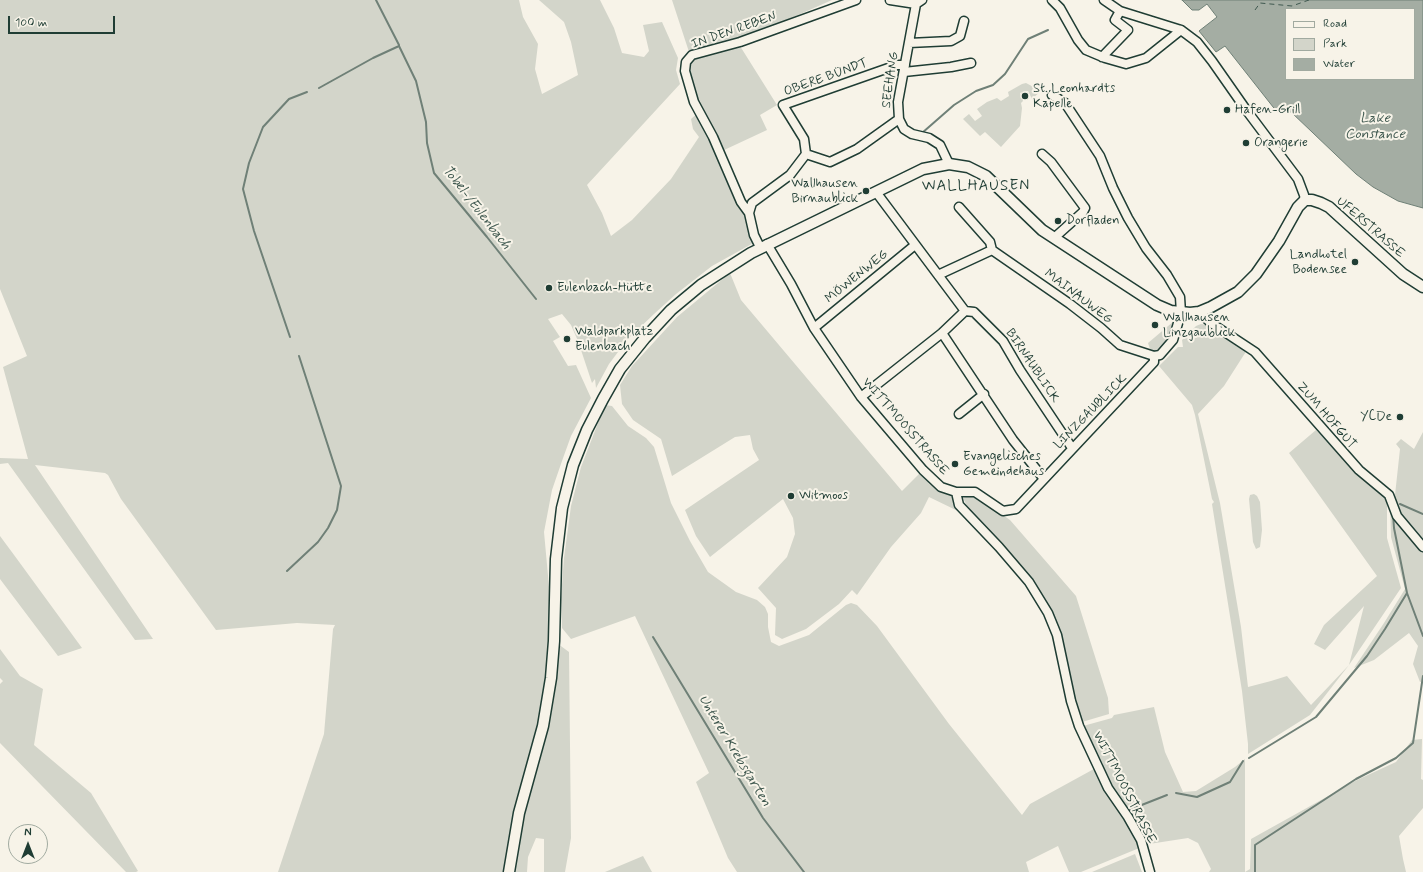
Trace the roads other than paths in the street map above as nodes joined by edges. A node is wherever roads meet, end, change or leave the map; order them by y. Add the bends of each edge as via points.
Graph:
1 (856, 0) edge
2 (890, 0) edge
3 (1052, 0) edge
4 (1104, 0) edge
5 (919, 2) edge
6 (1120, 11) junction
7 (964, 21) dead end
8 (1181, 30) junction
9 (909, 43) junction
10 (1102, 57) junction
11 (971, 63) dead end
12 (904, 69) junction
13 (1052, 95) dead end
14 (899, 119) junction
15 (806, 154) junction
16 (1042, 154) dead end
17 (949, 164) junction
18 (876, 192) junction
19 (1304, 200) junction
20 (959, 207) dead end
21 (749, 213) junction
22 (1054, 238) junction
23 (915, 245) junction
24 (764, 246) junction
25 (992, 250) junction
26 (938, 275) junction
27 (1423, 287) edge
28 (965, 311) junction
29 (1199, 312) junction
30 (1181, 313) junction
31 (814, 328) junction
32 (942, 332) junction
33 (1154, 356) junction
34 (984, 394) junction
35 (861, 397) junction
36 (959, 414) dead end
37 (1072, 448) junction
38 (1044, 479) junction
39 (956, 492) junction
40 (1423, 547) edge
41 (509, 872) edge
42 (1150, 872) edge

1 - 21 street, IN DEN REBEN via 740,42 692,55 686,62 685,71 694,102 713,137 741,202
2 - 5 street
3 - 10 street via 1060,8 1086,50
4 - 6 street
5 - 9 street, SEEHANG
6 - 8 street
6 - 10 street via 1114,20 1128,30
7 - 9 street via 960,36 951,41
8 - 10 street via 1146,58 1126,64
8 - 19 street via 1197,42 1212,61 1298,179
9 - 12 street, SEEHANG
11 - 12 street via 951,68
12 - 14 street, SEEHANG via 898,102
12 - 15 street, OBERE BÜNDT via 897,65 783,105 804,139
13 - 30 street via 1065,103 1100,156 1128,218 1180,297
14 - 15 street via 857,149 830,162
14 - 17 street, SEEHANG via 904,128 912,134 929,138 940,145
15 - 21 street via 790,175 752,203
16 - 22 street via 1051,162 1085,208
17 - 18 main road via 923,169
17 - 22 main road via 968,167 986,176 1042,230
18 - 23 street, BIRNAUBLICK
18 - 24 main road
19 - 27 main road, UFERSTRASSE via 1316,201 1329,207 1403,274
19 - 29 main road via 1256,274 1238,292
20 - 25 street, MAINAUWEG via 990,242
21 - 24 street, WITTMOOSSTRASSE via 754,235
22 - 30 main road via 1157,305
23 - 26 street, BIRNAUBLICK
23 - 31 street, MÖWENWEG
24 - 31 street, WITTMOOSSTRASSE via 791,284
24 - 41 main road via 701,285 671,310 620,369 584,437 562,508 556,559 551,678 543,726 519,813
25 - 26 street
25 - 33 street, MAINAUWEG via 1070,304 1120,344
26 - 28 street, BIRNAUBLICK
28 - 32 street
28 - 37 street, BIRNAUBLICK via 974,312 1003,341
29 - 30 main road
29 - 40 street, ZUM HOFGUT via 1255,352 1359,470 1389,495 1397,516
30 - 33 street, LINZGAUBLICK via 1173,340 1160,354
31 - 35 street, WITTMOOSSTRASSE
32 - 34 street
32 - 35 street
33 - 37 street, LINZGAUBLICK via 1154,362
34 - 36 street
34 - 38 street via 1013,440
35 - 39 street, WITTMOOSSTRASSE via 923,470 941,487
37 - 38 street, LINZGAUBLICK
38 - 39 street, LINZGAUBLICK via 1016,509 1003,510 974,492
39 - 42 street, WITTMOOSSTRASSE via 959,505 1029,582 1048,613 1057,635 1079,726 1108,788 1141,840

